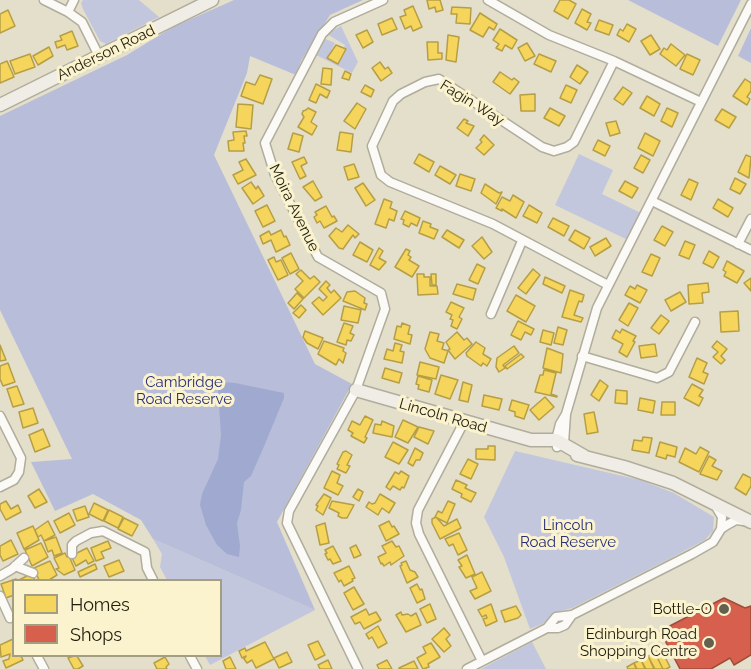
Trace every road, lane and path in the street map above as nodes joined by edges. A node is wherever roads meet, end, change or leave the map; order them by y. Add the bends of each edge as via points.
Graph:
1 (44, 0) edge
2 (74, 0) edge
3 (212, 0) edge
4 (383, 0) edge
5 (488, 0) edge
6 (751, 4) edge
7 (68, 12) junction
8 (99, 56) junction
9 (614, 61) junction
10 (700, 102) junction
11 (0, 105) edge
12 (652, 201) junction
13 (751, 219) edge
14 (522, 241) junction
15 (738, 244) junction
16 (751, 250) edge
17 (608, 285) junction
18 (491, 314) dead end
19 (695, 322) dead end
20 (582, 356) junction
21 (356, 390) junction
22 (0, 416) edge
23 (464, 422) junction
24 (559, 443) junction
25 (0, 487) edge
26 (727, 519) junction
27 (751, 523) edge
28 (72, 554) dead end
29 (24, 558) dead end
30 (15, 566) junction
31 (33, 573) dead end
32 (0, 576) edge
33 (152, 579) edge
34 (0, 596) edge
35 (12, 619) edge
36 (0, 621) edge
37 (482, 661) junction
38 (358, 669) edge
39 (467, 669) edge

1 - 7 street
2 - 7 street
3 - 8 street, Anderson Road
4 - 21 street, Moira Avenue via 334,22 322,33 265,143 275,175 318,257 381,293 384,309
5 - 9 street via 549,35
6 - 10 street
7 - 8 street via 82,22
8 - 11 street, Anderson Road
9 - 10 street
9 - 14 street, Fagin Way via 574,142 555,151 542,147 439,79 425,82 393,101 372,146 381,175 493,224
10 - 12 street
12 - 15 street
12 - 17 street
13 - 15 street
14 - 17 street, Fagin Way
14 - 18 street
15 - 16 street
17 - 20 street
19 - 20 street via 669,372 657,378
20 - 24 street via 560,424
21 - 23 street, Lincoln Road
21 - 38 street via 288,511 287,523
22 - 25 street via 21,458 14,480
23 - 24 street, Lincoln Road via 544,447
23 - 37 street via 418,510 416,524
24 - 26 street, Lincoln Road via 566,453 673,483 712,502
26 - 27 street, Lincoln Road
26 - 37 street via 716,540 704,547 572,615 556,617 547,628
28 - 33 street via 76,541 99,531 145,552
29 - 30 street
30 - 31 street
30 - 32 street
34 - 35 street
35 - 36 street
37 - 39 street

